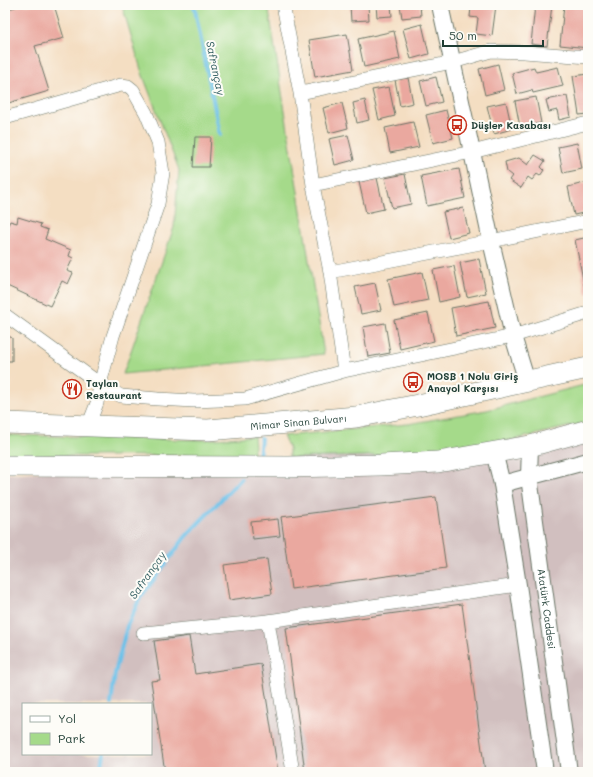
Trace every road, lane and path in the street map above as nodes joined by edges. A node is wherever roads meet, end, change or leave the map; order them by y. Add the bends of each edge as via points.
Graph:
1 (283, 5) edge
2 (440, 5) edge
3 (588, 57) edge
4 (452, 62) junction
5 (300, 93) junction
6 (5, 118) edge
7 (588, 123) edge
8 (472, 152) junction
9 (313, 185) junction
10 (588, 221) edge
11 (491, 241) junction
12 (330, 272) junction
13 (588, 313) edge
14 (5, 316) edge
15 (513, 336) junction
16 (588, 368) edge
17 (344, 371) junction
18 (527, 382) junction
19 (100, 384) junction
20 (5, 423) edge
21 (88, 426) junction
22 (588, 430) edge
23 (530, 446) junction
24 (494, 452) junction
25 (588, 460) edge
26 (5, 466) edge
27 (529, 477) junction
28 (502, 484) junction
29 (518, 585) junction
30 (268, 621) junction
31 (143, 633) dead end
32 (293, 772) edge
33 (545, 772) edge
34 (569, 772) edge

1 - 5 street
2 - 4 street
3 - 4 street via 491,51
4 - 5 street
4 - 8 street
5 - 9 street
6 - 19 street via 121,85 128,86 146,113 158,142 163,173 158,204 113,336
7 - 8 street
8 - 9 street
8 - 11 street
9 - 12 street
10 - 11 street
11 - 12 street
11 - 15 street
12 - 17 street
13 - 15 street
14 - 19 street
15 - 17 street
15 - 18 street
16 - 18 highway, Mimar Sinan Bulvarı
17 - 19 street via 245,399 194,401 128,397 121,396
18 - 21 highway, Mimar Sinan Bulvarı via 356,417 208,430
19 - 21 street via 97,403
20 - 21 highway, Mimar Sinan Bulvarı
22 - 23 highway
23 - 24 highway
23 - 27 street, Atatürk Caddesi
24 - 26 highway via 438,462 381,465
24 - 28 street
25 - 27 street
27 - 28 street
27 - 34 street, Atatürk Caddesi
28 - 29 street
29 - 30 street
29 - 33 street
30 - 31 street
30 - 32 street

